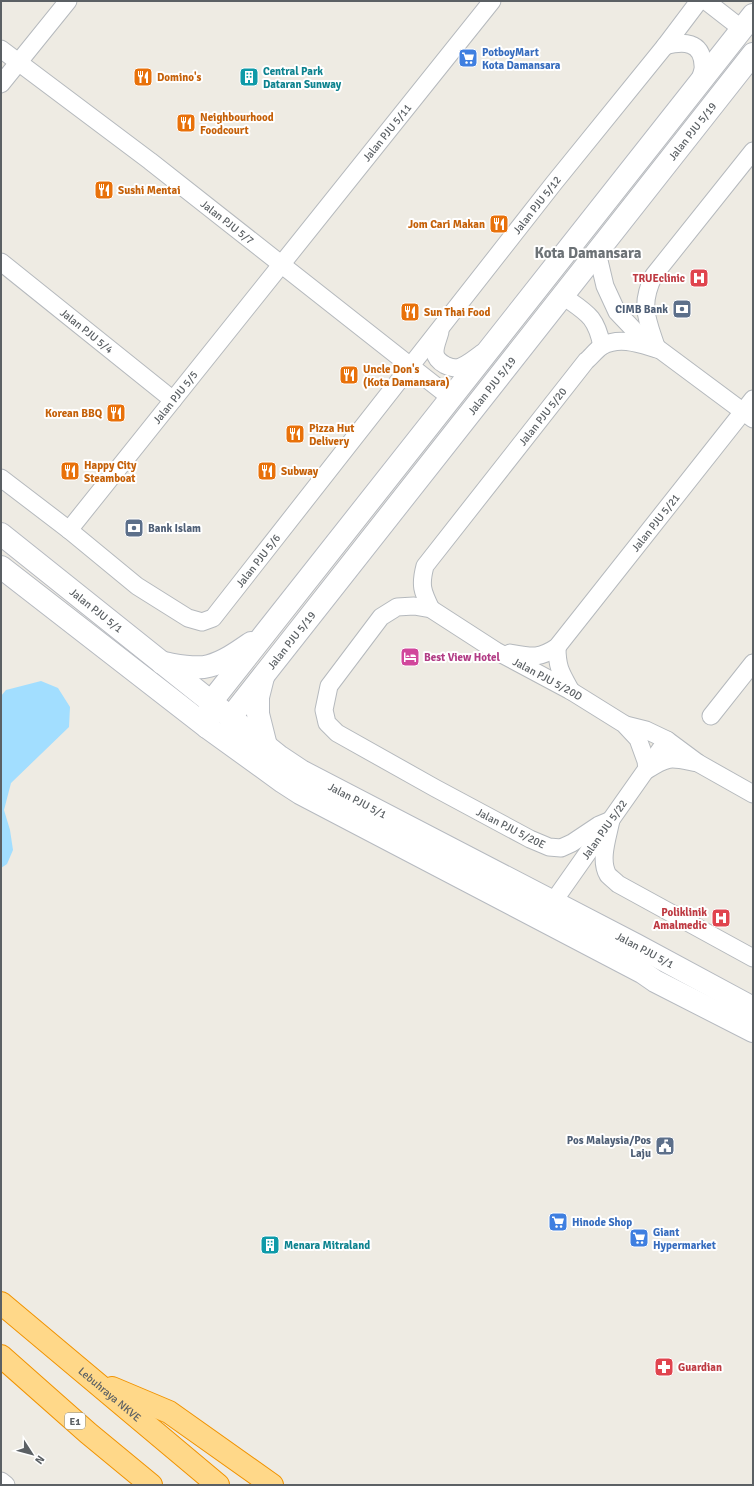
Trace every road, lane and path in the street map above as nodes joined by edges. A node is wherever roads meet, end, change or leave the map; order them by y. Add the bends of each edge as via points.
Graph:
1 (68, 1) edge
2 (492, 1) edge
3 (705, 1) edge
4 (747, 22) edge
5 (665, 46) junction
6 (1, 49) edge
7 (753, 54) edge
8 (18, 62) junction
9 (1, 84) edge
10 (699, 84) junction
11 (753, 151) edge
12 (597, 252) junction
13 (1, 262) edge
14 (282, 264) junction
15 (563, 296) junction
16 (442, 326) junction
17 (602, 346) junction
18 (490, 349) junction
19 (657, 349) junction
20 (411, 366) junction
21 (451, 398) junction
22 (173, 400) junction
23 (750, 410) edge
24 (1, 478) edge
25 (69, 530) junction
26 (1, 534) edge
27 (1, 566) edge
28 (431, 609) junction
29 (264, 635) junction
30 (558, 647) junction
31 (496, 651) junction
32 (160, 662) junction
33 (753, 663) edge
34 (263, 676) junction
35 (570, 691) junction
36 (211, 702) junction
37 (711, 716) dead end
38 (230, 718) junction
39 (624, 724) junction
40 (207, 727) junction
41 (667, 740) junction
42 (266, 746) junction
43 (698, 763) junction
44 (647, 770) junction
45 (753, 794) edge
46 (611, 820) junction
47 (547, 911) junction
48 (753, 958) edge
49 (753, 1008) edge
50 (753, 1031) edge
51 (1, 1303) edge
52 (1, 1356) edge
53 (90, 1380) junction
54 (151, 1485) edge
55 (218, 1485) edge
56 (272, 1485) edge

1 - 8 street
2 - 14 street, Jalan PJU 5/11
3 - 4 street
3 - 5 street, Jalan PJU 5/12
4 - 10 street
5 - 10 street via 677,42 696,47 704,66
5 - 16 street, Jalan PJU 5/12
6 - 8 street, Jalan PJU 5/7
7 - 12 street, Jalan PJU 5/19
8 - 9 street
8 - 14 street, Jalan PJU 5/7
10 - 18 street
11 - 19 street via 654,275 647,289 647,318
12 - 15 street, Jalan PJU 5/19
12 - 19 street via 605,286 617,312
13 - 22 street, Jalan PJU 5/4
14 - 20 street, Jalan PJU 5/7
14 - 22 street, Jalan PJU 5/5
15 - 17 street via 592,318 599,331
15 - 34 street, Jalan PJU 5/19
16 - 18 street via 434,353 450,367 457,368
16 - 20 street, Jalan PJU 5/12
17 - 19 street via 624,341
17 - 28 street, Jalan PJU 5/20 via 586,361 425,566 422,579 423,594
18 - 21 street
19 - 23 street
20 - 21 street, Jalan PJU 5/7
20 - 25 street, Jalan PJU 5/6 via 213,618 202,622 188,618 137,586
21 - 29 street
22 - 25 street, Jalan PJU 5/5
23 - 30 street, Jalan PJU 5/21
24 - 25 street, Jalan PJU 5/6
26 - 32 street, Jalan PJU 5/1
27 - 40 street, Jalan PJU 5/1
28 - 31 street, Jalan PJU 5/20D
28 - 46 street, Jalan PJU 5/20E via 397,607 381,617 329,686 324,710 327,722 337,733 435,788 549,847 561,848
29 - 32 street via 228,658 208,667
29 - 36 street
30 - 31 street, Jalan PJU 5/21 via 545,655 530,657
30 - 35 street via 559,670
31 - 35 street, Jalan PJU 5/20D
32 - 36 street, Jalan PJU 5/1
33 - 37 street
34 - 38 street, Jalan PJU 5/19
34 - 42 street via 258,697 258,714
35 - 39 street, Jalan PJU 5/20D
36 - 38 street, Jalan PJU 5/1
36 - 40 street
38 - 40 street
38 - 42 street, Jalan PJU 5/1
39 - 41 street, Jalan PJU 5/20D via 646,730
39 - 44 street, Jalan PJU 5/20D via 638,739
40 - 47 street, Jalan PJU 5/1 via 300,793
41 - 43 street, Jalan PJU 5/20D
41 - 44 street, Jalan PJU 5/22
42 - 47 street, Jalan PJU 5/1 via 301,771
43 - 44 street, Jalan PJU 5/20D via 672,758
43 - 45 street, Jalan PJU 5/20D
44 - 46 street, Jalan PJU 5/22
46 - 47 street, Jalan PJU 5/22
46 - 48 street via 605,853 608,875 618,884
47 - 49 street, Jalan PJU 5/1
47 - 50 street, Jalan PJU 5/1 via 655,981
51 - 53 highway, Lebuhraya NKVE
52 - 54 highway, E1
53 - 55 highway, Lebuhraya NKVE
53 - 56 highway via 169,1412

